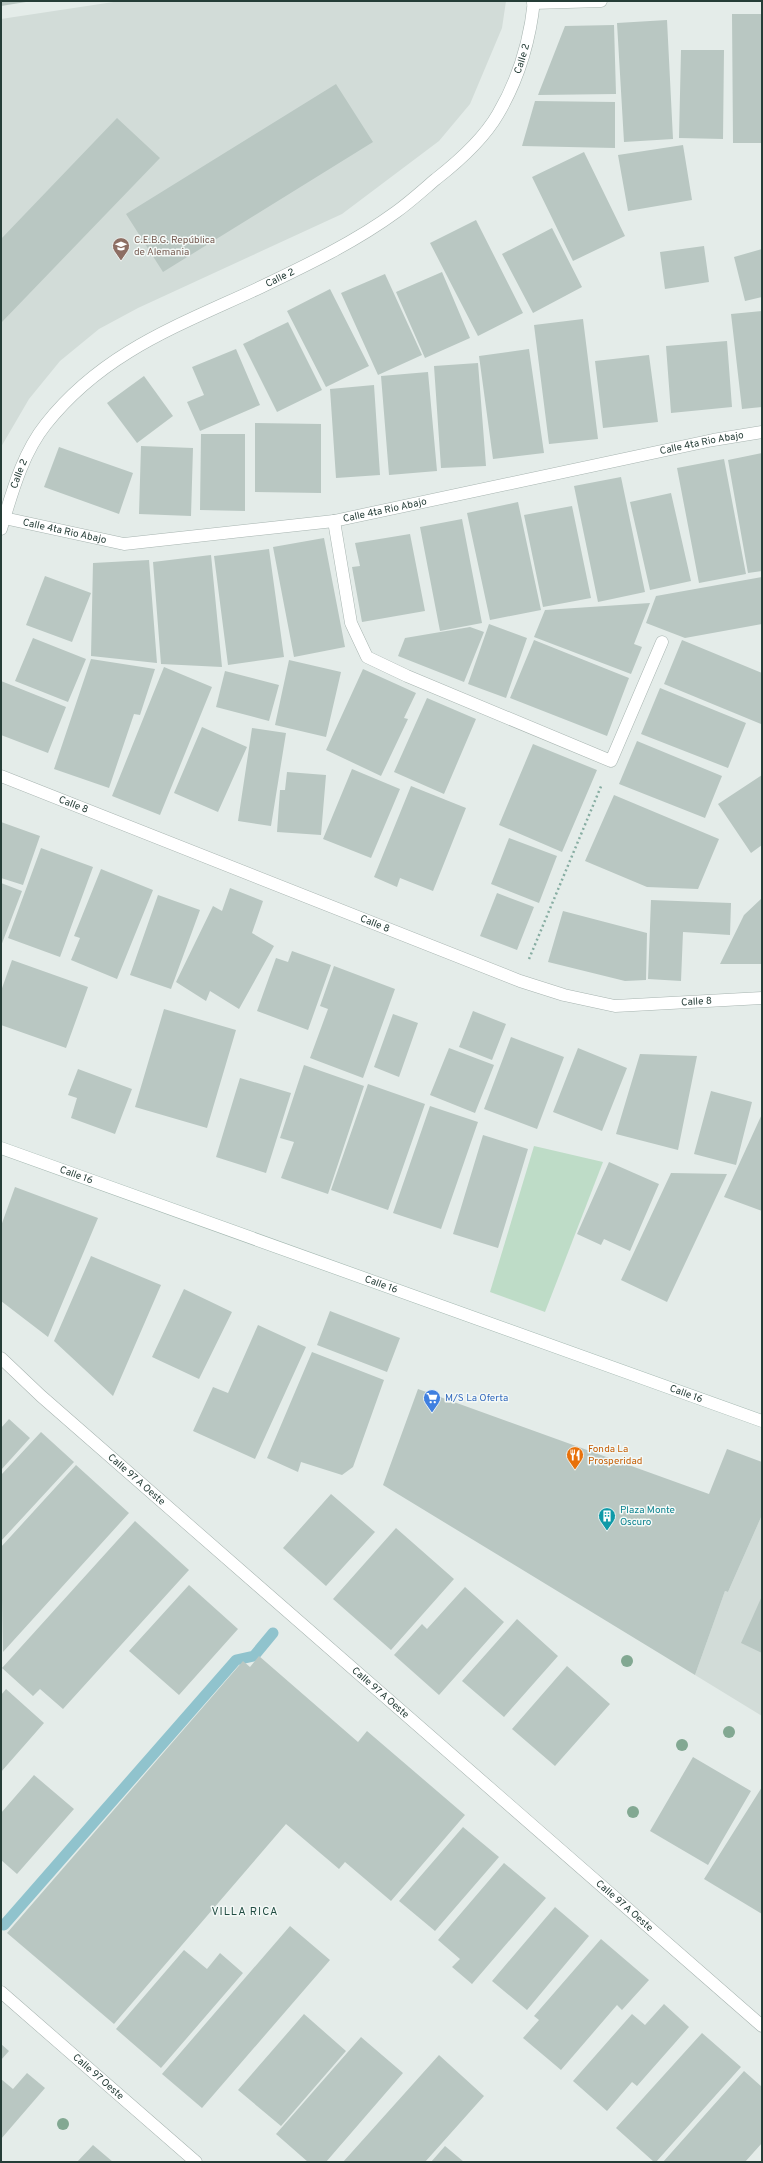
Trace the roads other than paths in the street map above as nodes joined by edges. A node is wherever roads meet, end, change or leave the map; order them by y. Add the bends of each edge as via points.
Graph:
1 (601, 1) edge
2 (534, 2) edge
3 (762, 432) edge
4 (334, 521) junction
5 (3, 524) edge
6 (662, 642) dead end
7 (1, 776) edge
8 (762, 998) edge
9 (1, 1148) edge
10 (1, 1358) edge
11 (762, 1421) edge
12 (1, 1992) edge
13 (762, 2026) edge
14 (196, 2162) edge

1 - 2 street
2 - 5 street, Calle 2 via 530,31 517,74 498,115 464,157 396,212 355,238 260,287 154,336 114,360 72,396 45,425 22,464
3 - 4 street, Calle 4ta Rio Abajo
4 - 5 street, Calle 4ta Rio Abajo via 124,544
4 - 6 street via 352,622 367,657 611,761
7 - 8 street, Calle 8 via 520,981 564,995 615,1006
9 - 11 street, Calle 16
10 - 13 street, Calle 97 A Oeste
12 - 14 street, Calle 97 Oeste

